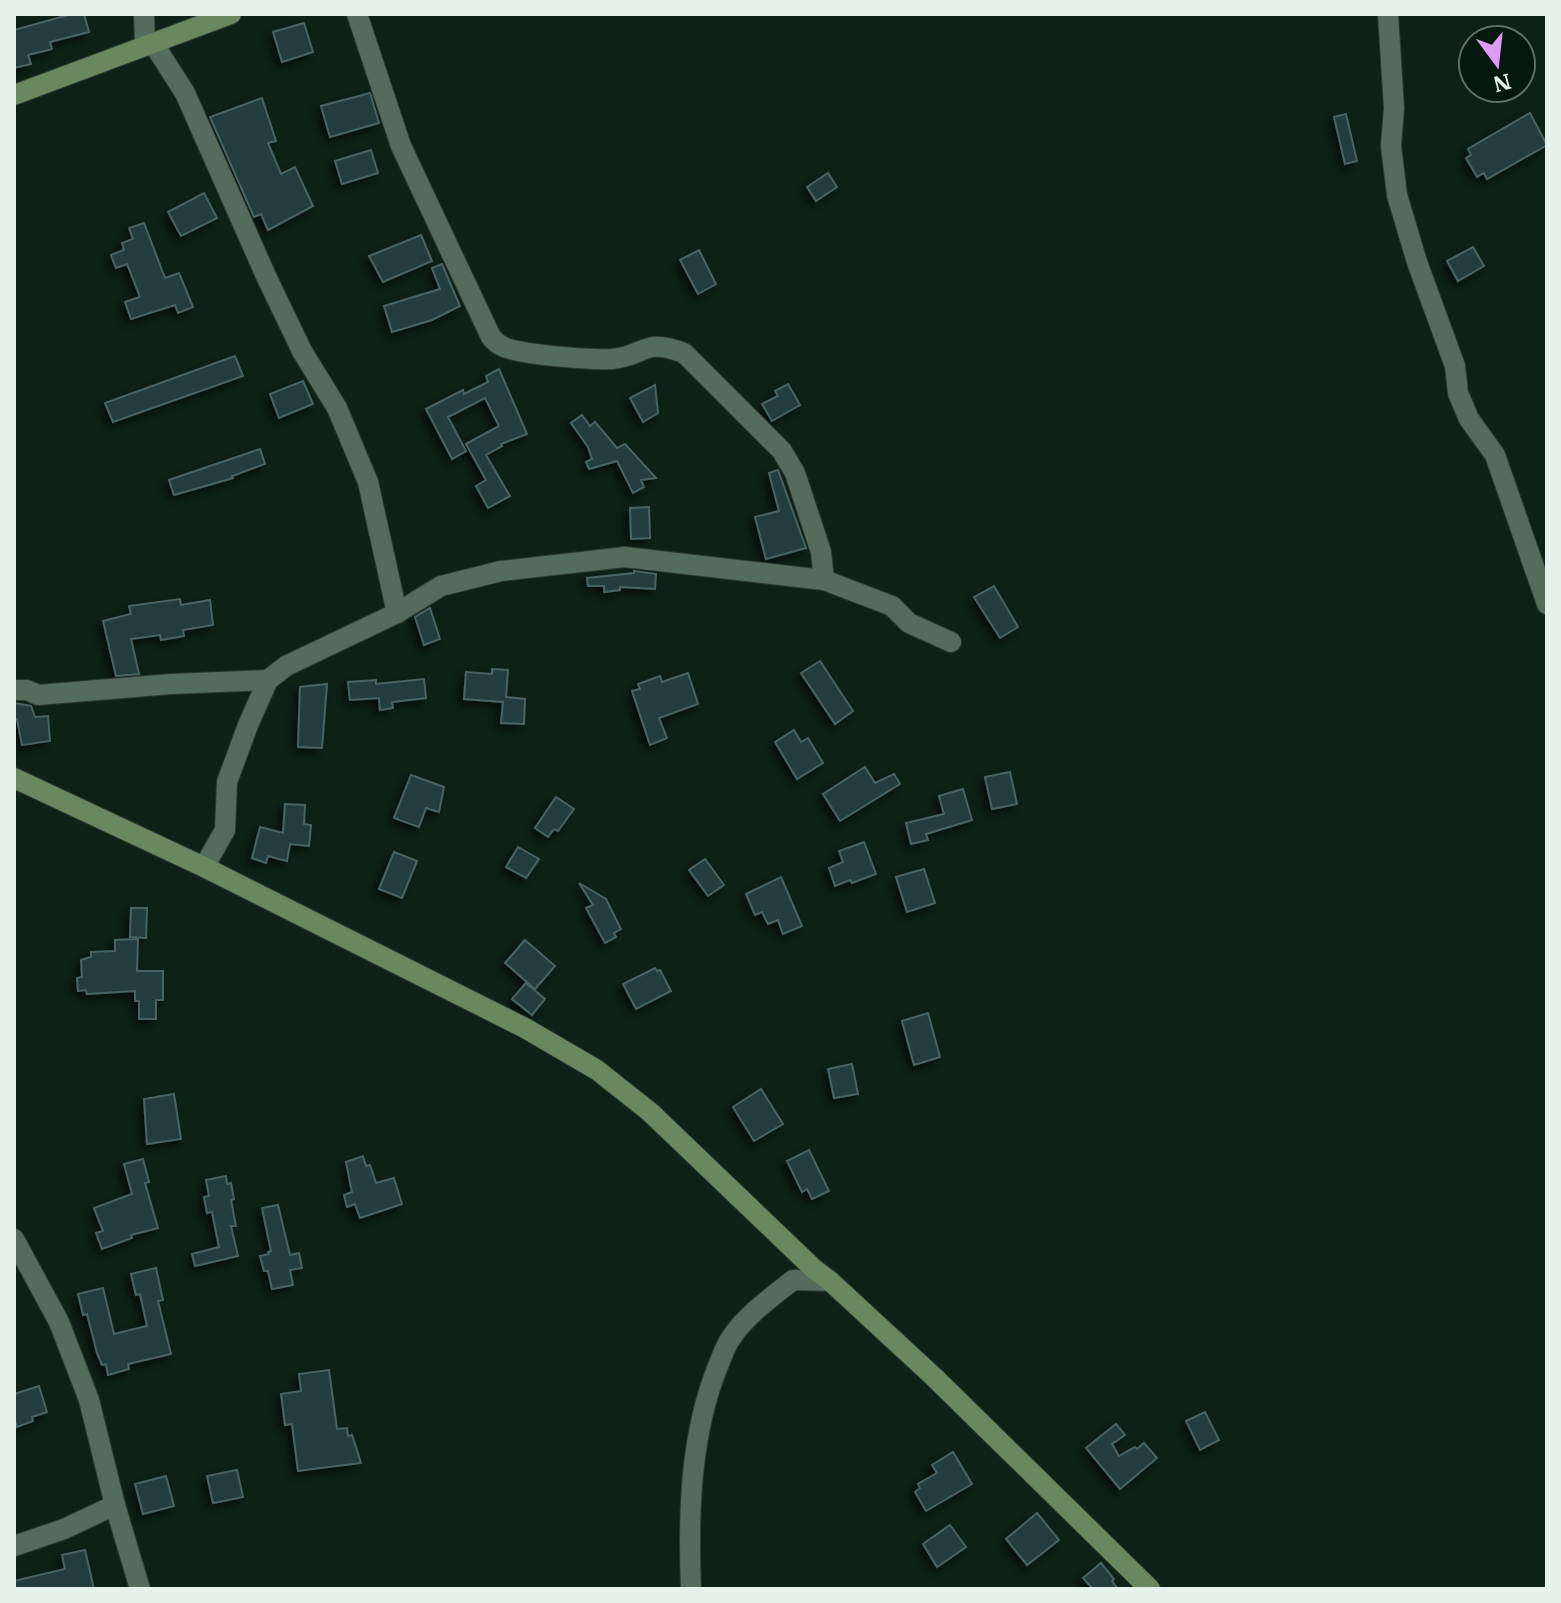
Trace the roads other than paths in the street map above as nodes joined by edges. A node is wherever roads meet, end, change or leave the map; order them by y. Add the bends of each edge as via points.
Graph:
1 (144, 14) edge
2 (231, 14) edge
3 (357, 14) edge
4 (1388, 14) edge
5 (149, 45) junction
6 (14, 95) edge
7 (824, 580) junction
8 (1547, 604) edge
9 (397, 613) junction
10 (951, 642) dead end
11 (268, 680) junction
12 (14, 690) edge
13 (14, 778) edge
14 (204, 867) junction
15 (14, 1239) edge
16 (830, 1281) junction
17 (115, 1505) junction
18 (14, 1546) edge
19 (140, 1589) edge
20 (691, 1589) edge
21 (1150, 1589) edge

1 - 5 street
2 - 5 street
3 - 7 street via 401,146 491,337 517,352 541,354 609,359 648,346 684,353 782,451 795,473 821,552
4 - 8 street via 1397,195 1455,366 1458,393 1495,455
5 - 6 street
5 - 9 street via 185,93 296,338 337,408 368,482
7 - 9 street via 625,557 501,571 441,586
7 - 10 street via 892,606 909,623
9 - 11 street via 286,666
11 - 12 street via 38,695
11 - 14 street via 227,782 225,830
13 - 14 street
14 - 16 street via 525,1028 597,1070 650,1112
15 - 17 street via 59,1322 89,1400
16 - 20 street via 793,1280 730,1339 706,1395 693,1473
16 - 21 street
17 - 18 street
17 - 19 street

